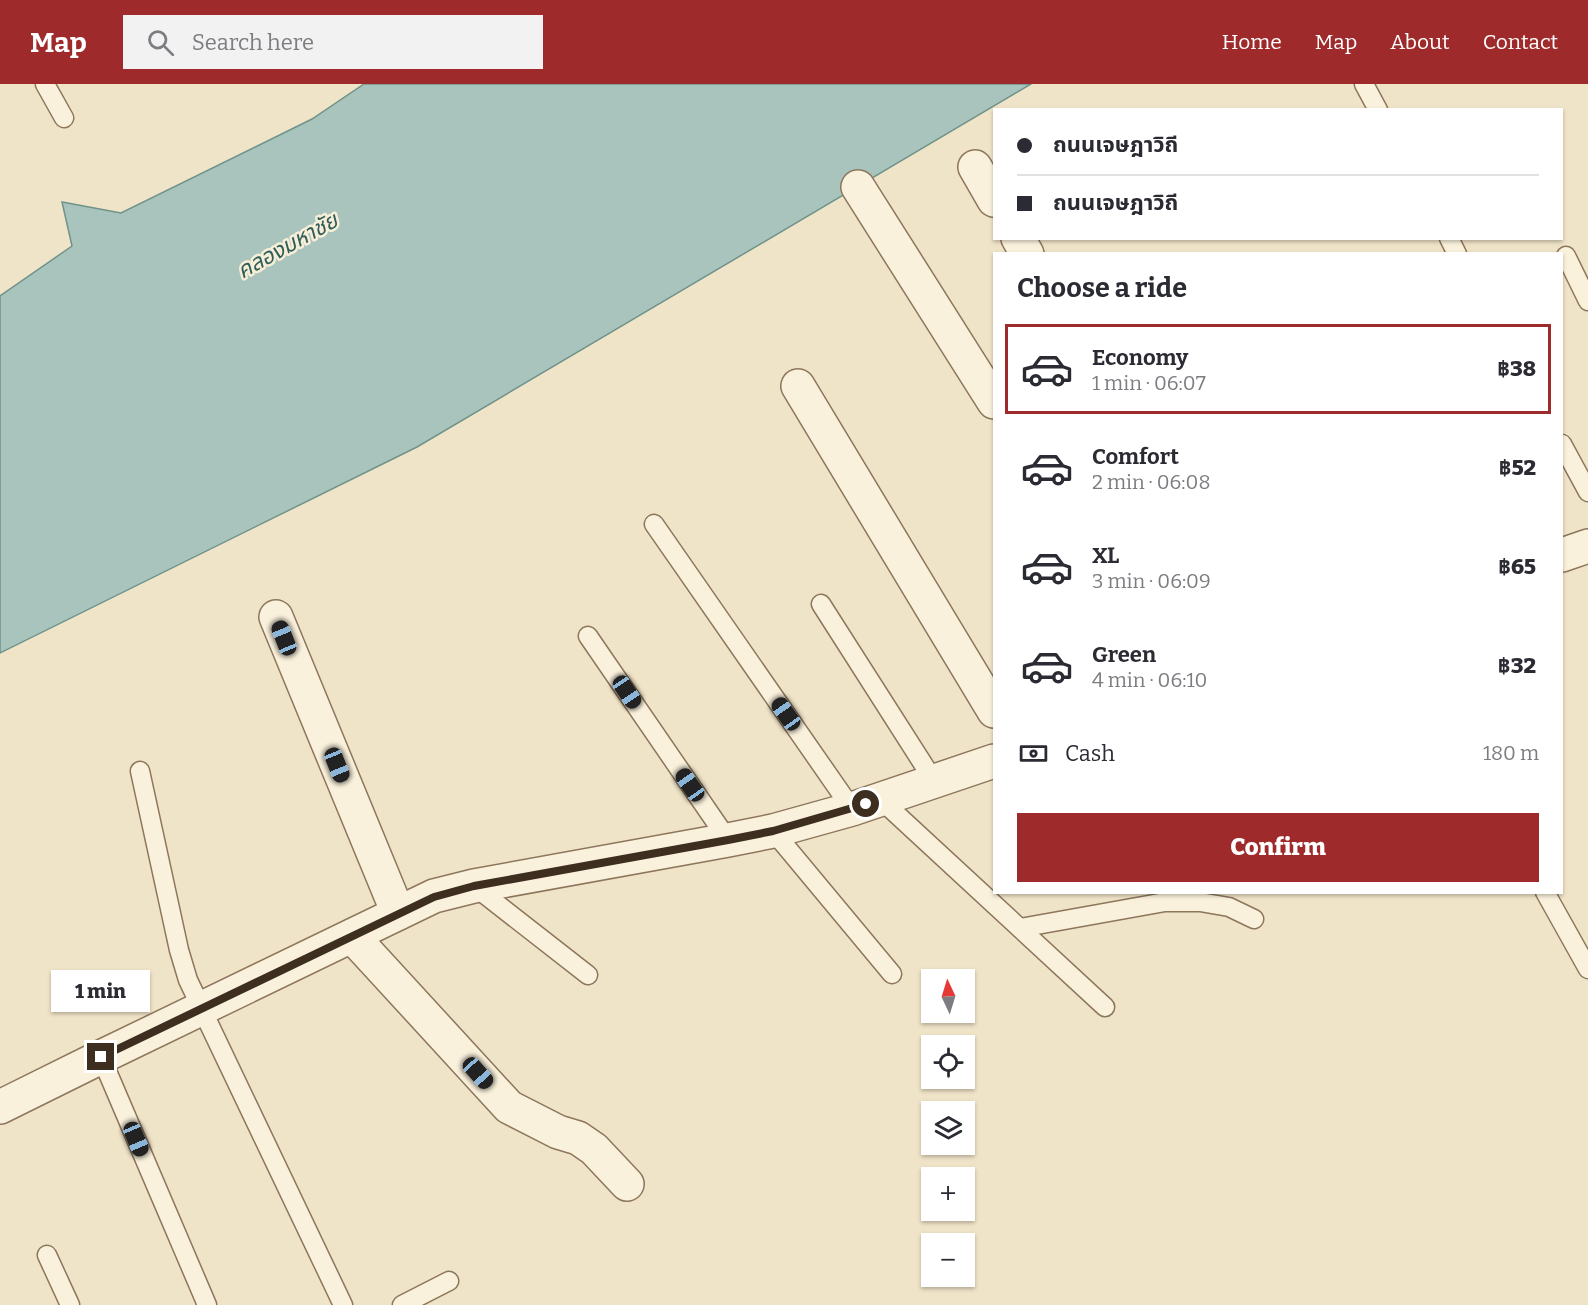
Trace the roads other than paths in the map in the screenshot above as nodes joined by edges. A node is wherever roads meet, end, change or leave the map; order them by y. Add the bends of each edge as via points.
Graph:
1 (45, 84) edge
2 (1364, 84) edge
3 (1377, 108) edge
4 (64, 118) dead end
5 (975, 167) dead end
6 (858, 187) dead end
7 (993, 198) edge
8 (1566, 256) dead end
9 (1588, 301) edge
10 (798, 386) dead end
11 (993, 400) edge
12 (1563, 446) edge
13 (1588, 492) edge
14 (654, 524) dead end
15 (1588, 546) edge
16 (1563, 555) edge
17 (821, 604) dead end
18 (276, 616) dead end
19 (588, 636) dead end
20 (993, 709) edge
21 (993, 761) edge
22 (140, 771) dead end
23 (934, 781) junction
24 (866, 804) junction
25 (773, 831) junction
26 (728, 840) junction
27 (474, 886) junction
28 (1546, 894) edge
29 (398, 913) junction
30 (1254, 918) dead end
31 (1020, 928) junction
32 (352, 936) junction
33 (1588, 969) edge
34 (892, 974) dead end
35 (588, 975) dead end
36 (1106, 1007) dead end
37 (202, 1009) junction
38 (101, 1057) junction
39 (0, 1107) edge
40 (627, 1184) dead end
41 (46, 1255) dead end
42 (449, 1281) dead end
43 (70, 1305) edge
44 (207, 1305) edge
45 (343, 1305) edge
46 (402, 1305) edge

1 - 4 lane
2 - 3 lane
5 - 7 street
6 - 11 street
8 - 9 lane
10 - 20 street
12 - 13 lane
14 - 24 lane
15 - 16 street
17 - 23 lane
18 - 29 street
19 - 26 lane
21 - 23 street
22 - 37 lane via 179,950
23 - 24 street
24 - 25 street
24 - 31 lane
25 - 26 street
25 - 34 lane
26 - 27 street
27 - 29 street via 434,897
27 - 35 lane
28 - 33 lane
29 - 32 street
30 - 31 lane via 1229,907 1165,902
31 - 36 lane
32 - 37 street
32 - 40 street via 509,1107 578,1138
37 - 38 street
37 - 45 lane
38 - 39 street
38 - 44 lane
41 - 43 lane
42 - 46 lane

